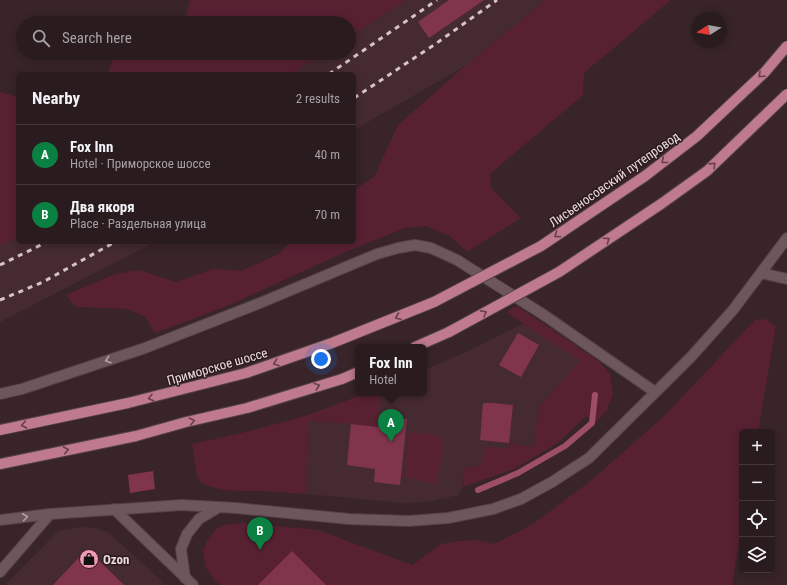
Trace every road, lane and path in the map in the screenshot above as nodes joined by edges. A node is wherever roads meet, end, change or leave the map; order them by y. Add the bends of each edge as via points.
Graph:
1 (787, 46) edge
2 (787, 94) edge
3 (787, 238) edge
4 (762, 273) junction
5 (787, 279) edge
6 (434, 302) joint
7 (422, 344) edge
8 (355, 373) edge
9 (655, 392) junction
10 (0, 394) edge
11 (0, 430) edge
12 (0, 464) edge
13 (219, 507) junction
14 (114, 509) junction
15 (50, 514) junction
16 (0, 520) edge
17 (0, 572) edge
18 (189, 582) edge

1 -> 6 main road, Лисьеносовский путепровод, bridge via 765,72 697,136 645,176 541,246
7 -> 2 main road, bridge via 449,332 559,272 661,204 707,171
3 - 4 street
4 - 5 street
4 - 9 street via 690,358
6 -> 11 main road, Приморское шоссе via 332,343 246,373 128,403
12 -> 8 main road via 136,436 247,408
9 -> 10 street via 544,315 457,260 431,248 415,245 377,254 260,304 145,348
9 - 13 street via 589,458 521,499 493,509 448,518 409,521 349,519
13 - 14 street via 182,505
13 - 18 street via 199,519 187,534 181,549
14 - 15 street
14 - 18 street
16 -> 15 street
15 - 17 street

